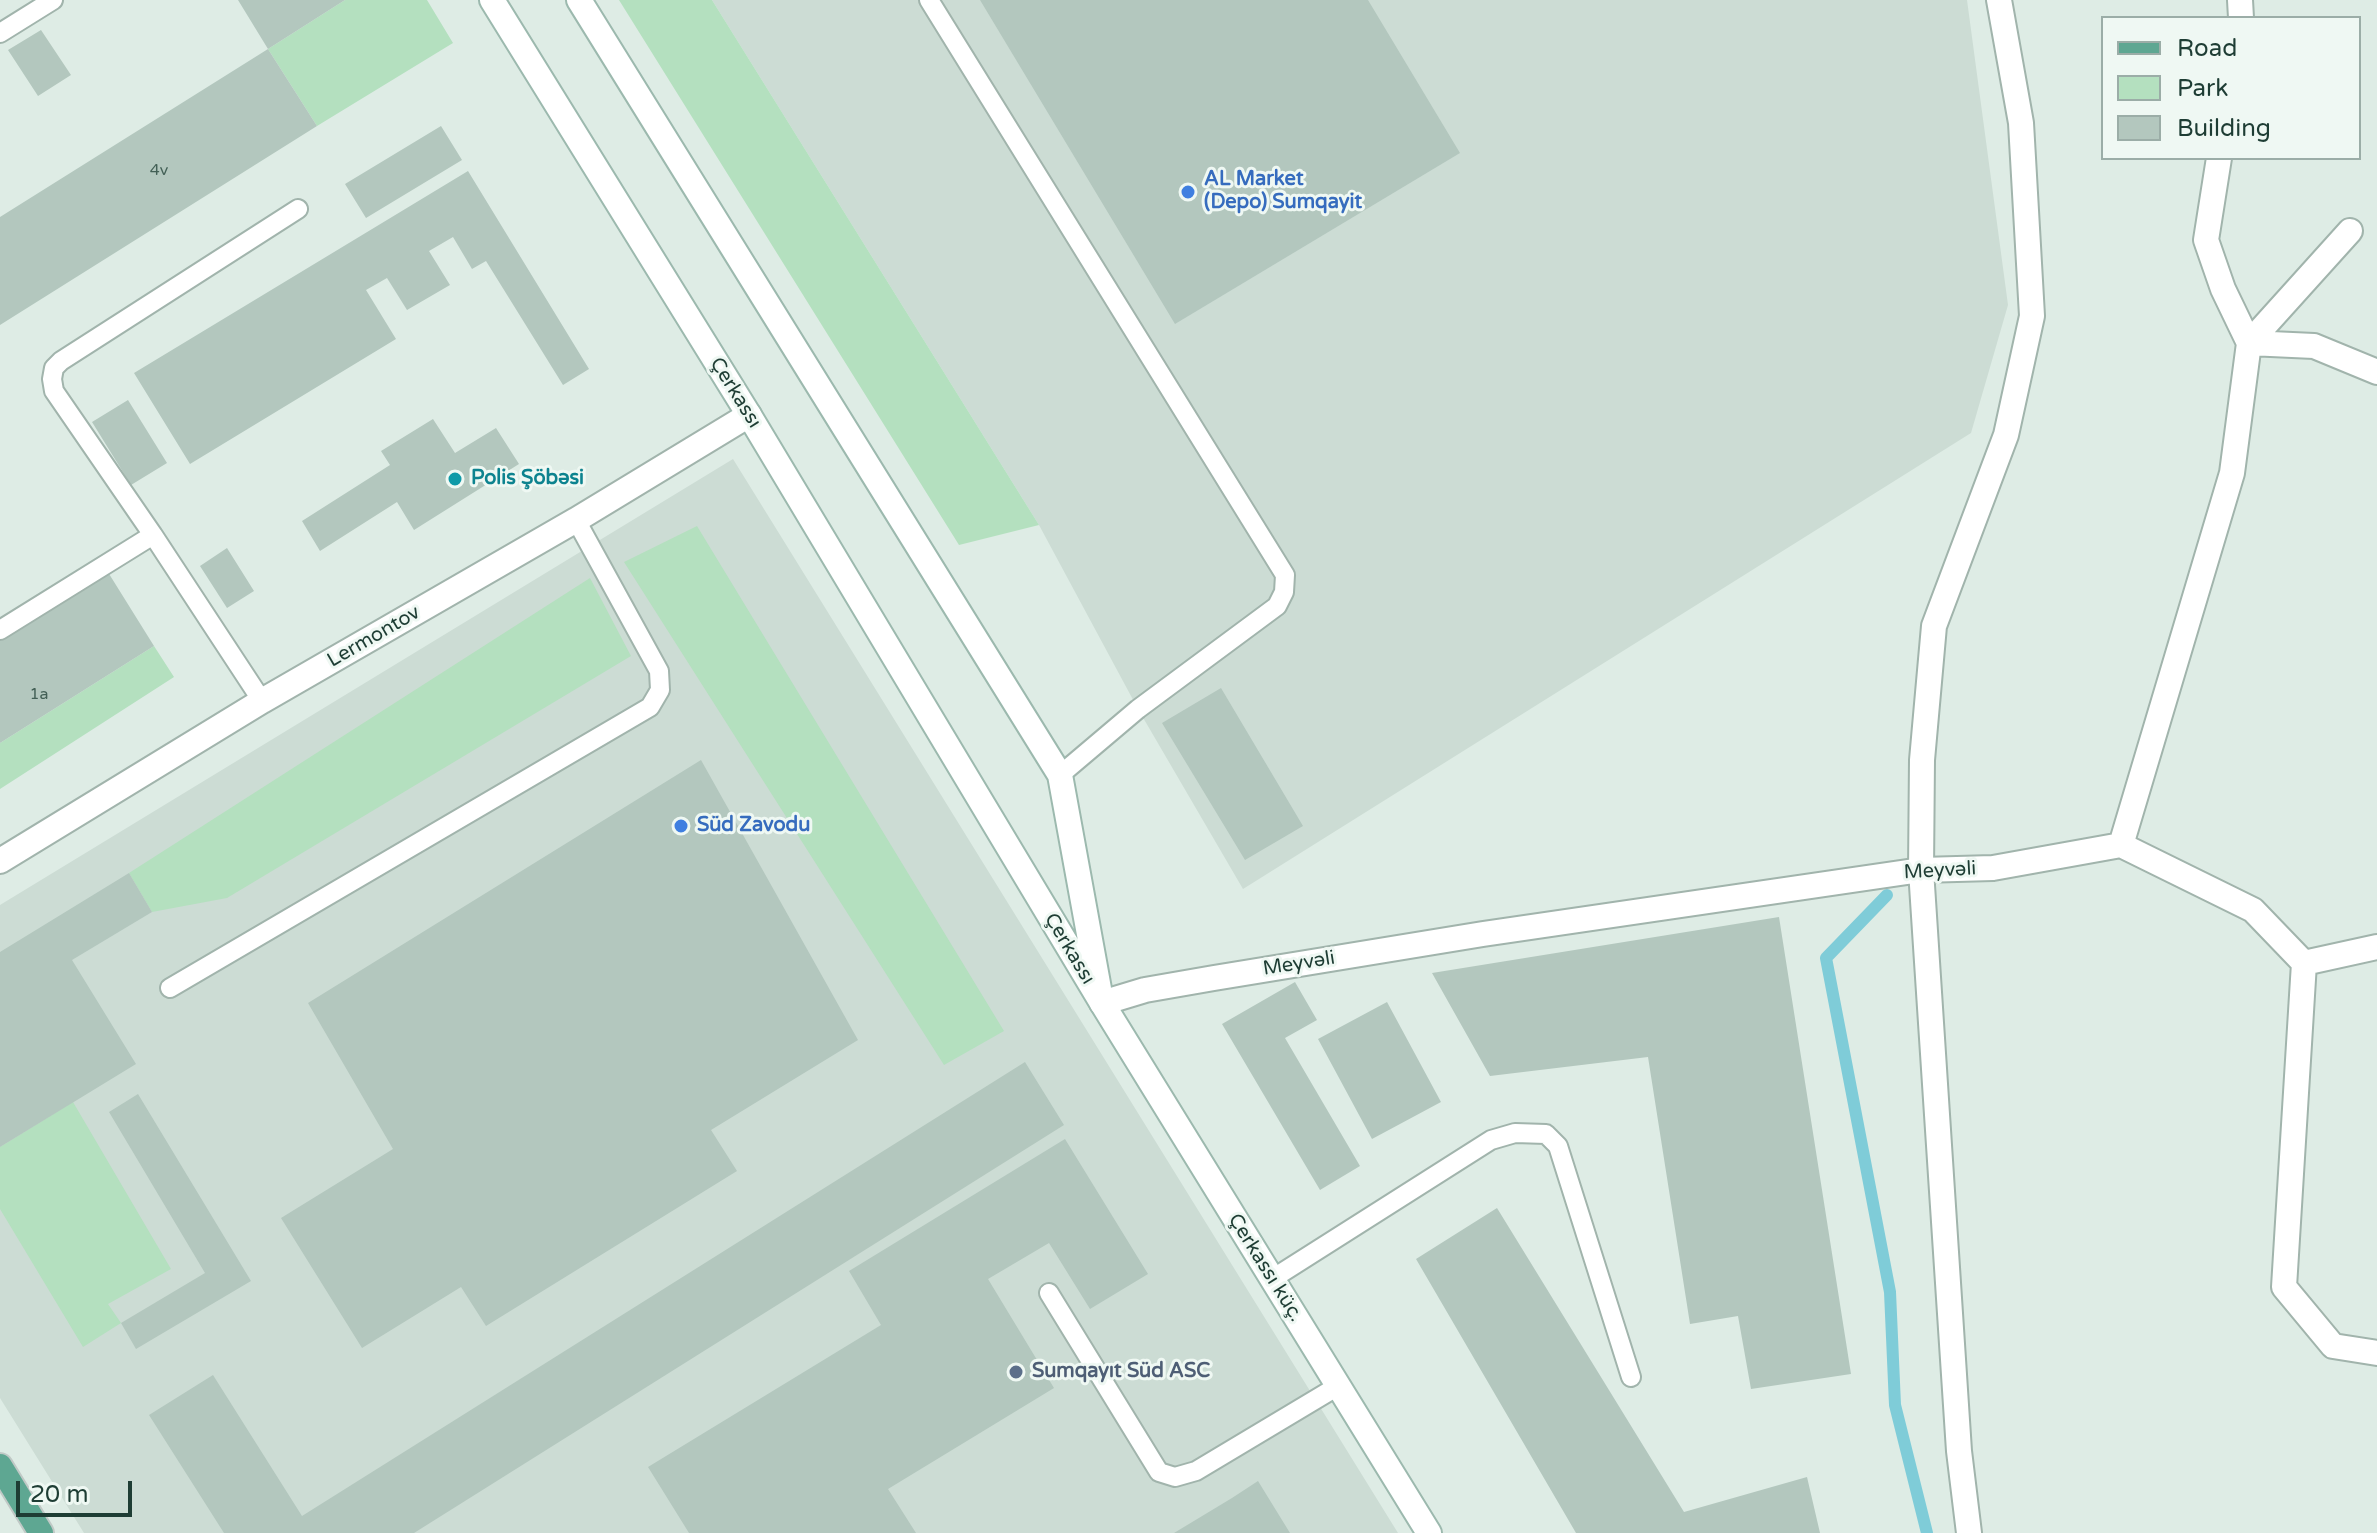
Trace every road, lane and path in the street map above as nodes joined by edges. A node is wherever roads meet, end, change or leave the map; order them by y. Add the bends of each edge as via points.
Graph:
1 (53, 0) edge
2 (492, 0) edge
3 (579, 0) edge
4 (929, 0) edge
5 (1999, 0) edge
6 (0, 33) edge
7 (2219, 160) edge
8 (298, 209) dead end
9 (2350, 231) dead end
10 (2249, 343) junction
11 (2377, 372) edge
12 (749, 415) junction
13 (576, 520) junction
14 (153, 535) junction
15 (0, 630) edge
16 (262, 701) junction
17 (1060, 775) junction
18 (2121, 845) junction
19 (0, 861) edge
20 (1921, 870) junction
21 (2377, 947) edge
22 (2304, 963) junction
23 (170, 988) dead end
24 (1102, 1003) junction
25 (1272, 1279) junction
26 (1049, 1293) dead end
27 (2377, 1353) edge
28 (1631, 1377) dead end
29 (1338, 1386) junction
30 (0, 1466) edge
31 (1425, 1532) edge
32 (41, 1533) edge
33 (1969, 1533) edge

1 - 6 lane
2 - 12 street, Çerkassı
3 - 17 street, Çerkassı
4 - 17 lane via 1285,575 1277,606 1138,709
5 - 20 street via 2021,123 2032,316 2006,435 1934,626 1922,760
7 - 10 street via 2206,240
8 - 14 lane via 54,368 54,391
9 - 10 street
10 - 11 street via 2314,346
10 - 18 street via 2232,473
12 - 13 street, Lermontov
12 - 24 street, Çerkassı
13 - 16 street, Lermontov
13 - 23 lane via 659,671 660,690 650,707
14 - 15 lane
14 - 16 lane
16 - 19 street, Lermontov
17 - 24 street, Çerkassı
18 - 20 street, Meyvəli via 1993,868
18 - 22 street via 2253,910
20 - 24 street, Meyvəli via 1318,961 1145,990
20 - 33 street via 1959,1451
21 - 22 street
22 - 27 street via 2284,1287 2333,1346
24 - 25 street, Çerkassı küç.
25 - 28 lane via 1491,1140 1515,1133 1546,1134 1558,1146
25 - 29 street, Çerkassı küç.
26 - 29 lane via 1159,1472 1175,1477 1196,1471
29 - 31 street, Çerkassı küç.
30 - 32 main road

